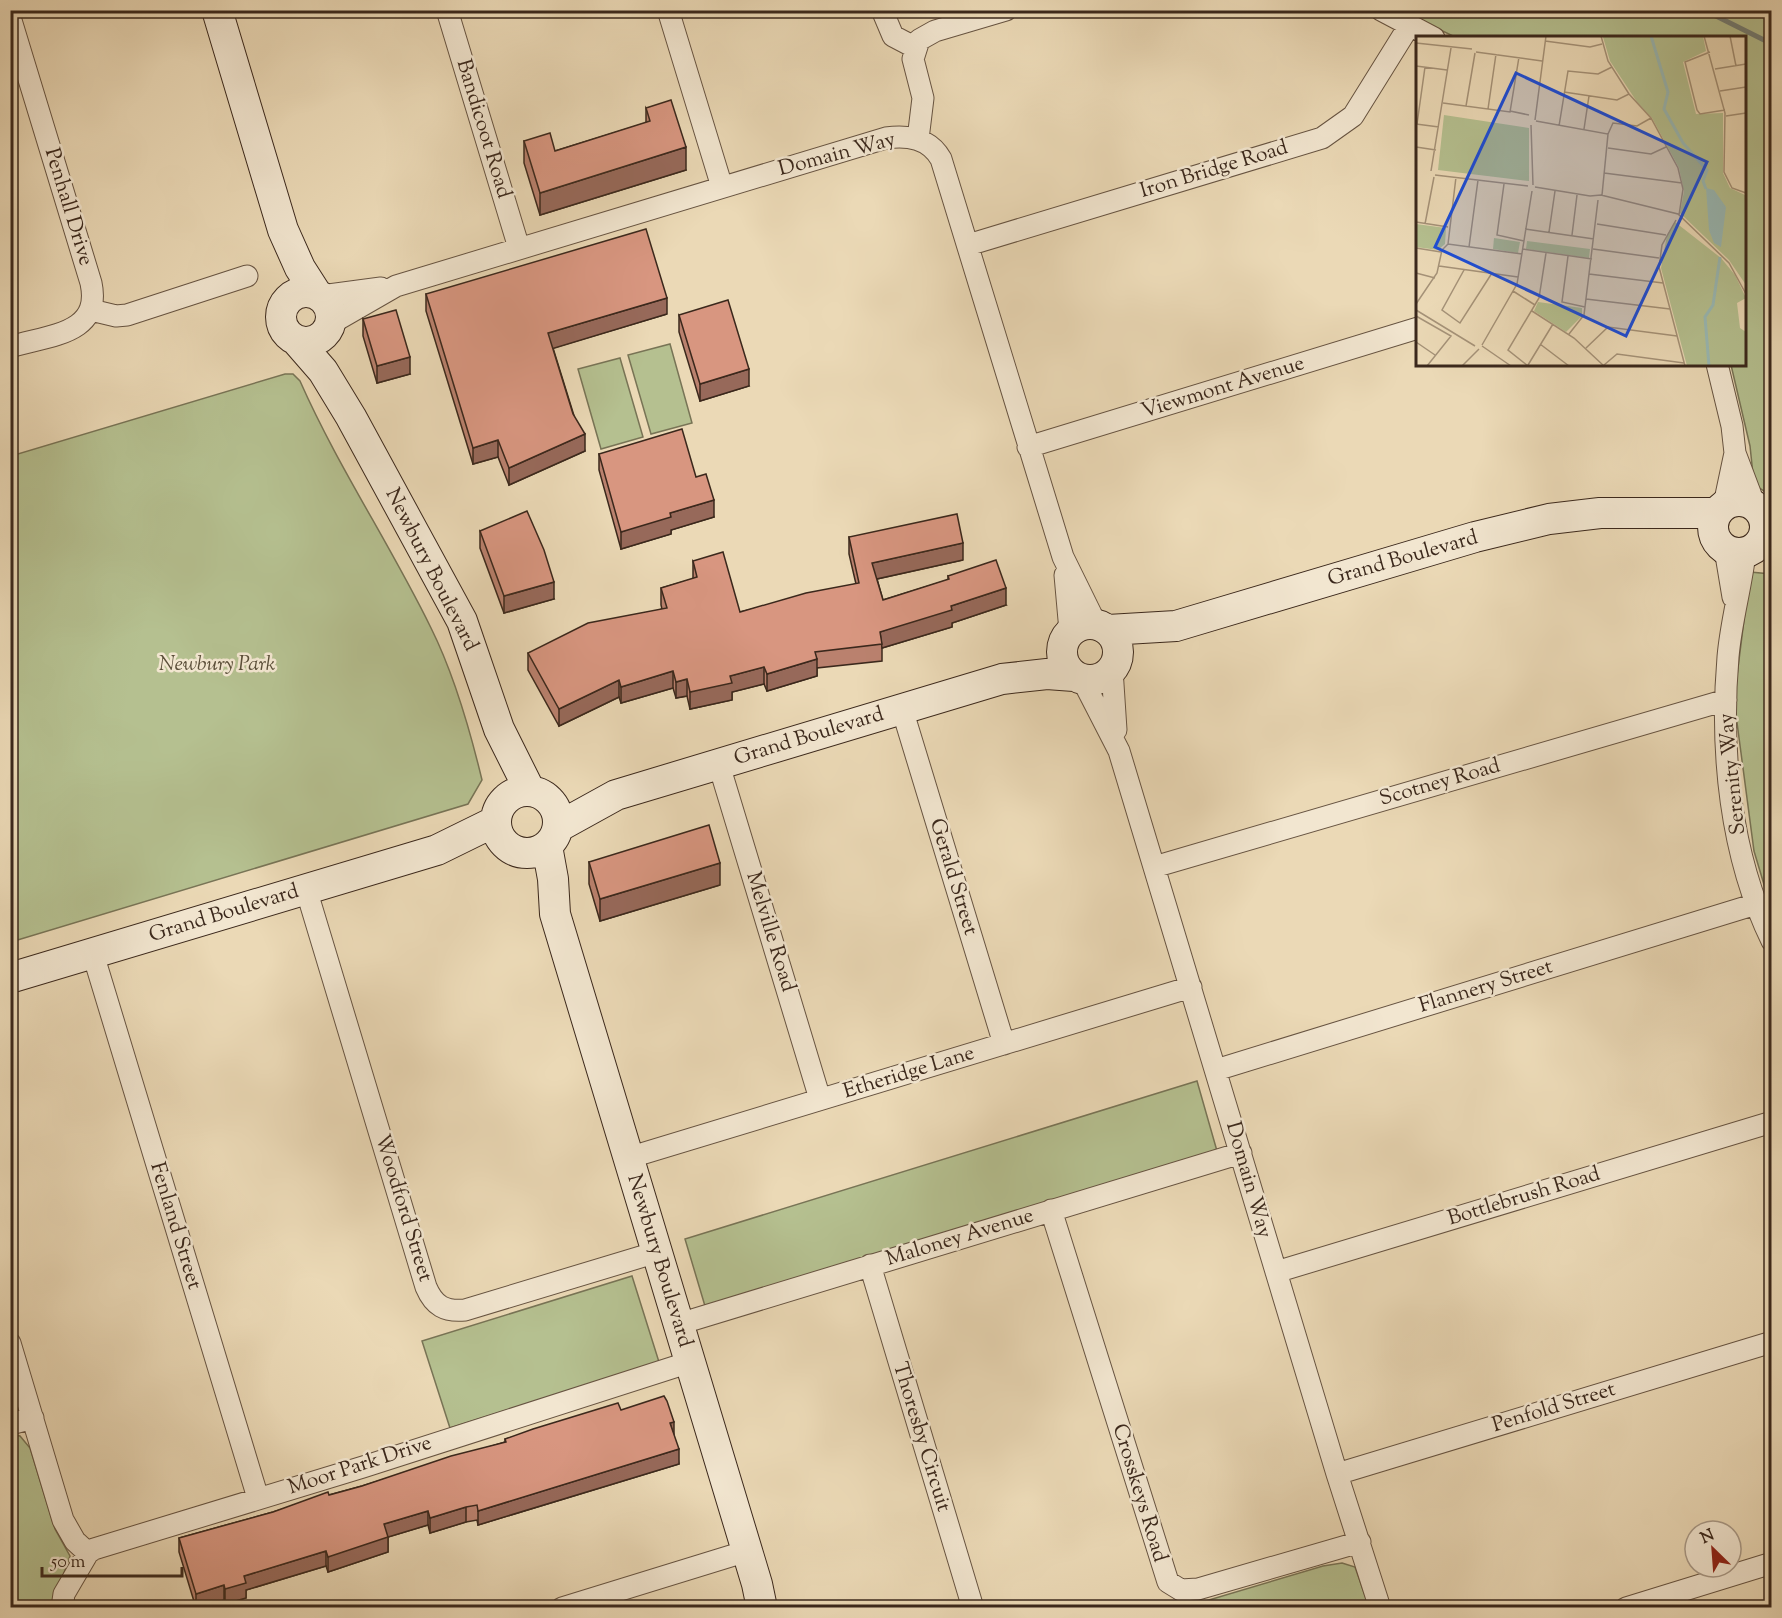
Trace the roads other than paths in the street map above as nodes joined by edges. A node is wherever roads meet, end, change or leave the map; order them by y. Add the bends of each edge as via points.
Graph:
1 (217, 10) edge
2 (447, 10) edge
3 (668, 10) edge
4 (882, 10) edge
5 (1006, 10) edge
6 (1381, 10) edge
7 (10, 17) edge
8 (1409, 26) junction
9 (1430, 36) edge
10 (914, 47) junction
11 (918, 139) junction
12 (722, 187) junction
13 (283, 230) junction
14 (968, 245) junction
15 (519, 248) junction
16 (248, 276) dead end
17 (396, 286) junction
18 (284, 304) junction
19 (91, 310) junction
20 (324, 310) junction
21 (1416, 329) edge
22 (296, 340) junction
23 (10, 347) edge
24 (1717, 366) edge
25 (351, 417) junction
26 (1028, 447) junction
27 (1735, 453) junction
28 (1721, 509) junction
29 (1762, 512) edge
30 (1633, 513) junction
31 (1743, 548) edge
32 (1176, 626) junction
33 (1084, 632) junction
34 (1115, 664) junction
35 (1002, 678) junction
36 (1078, 678) junction
37 (1726, 700) junction
38 (902, 709) junction
39 (1119, 751) junction
40 (719, 765) junction
41 (526, 824) junction
42 (1154, 867) junction
43 (306, 889) junction
44 (1756, 904) junction
45 (1772, 940) edge
46 (93, 954) junction
47 (10, 978) edge
48 (1191, 987) junction
49 (1004, 1044) junction
50 (1216, 1070) junction
51 (820, 1099) junction
52 (1772, 1122) edge
53 (1241, 1153) junction
54 (628, 1158) junction
55 (1051, 1210) junction
56 (657, 1252) junction
57 (870, 1265) junction
58 (1276, 1272) junction
59 (679, 1324) junction
60 (1772, 1342) edge
61 (10, 1343) edge
62 (690, 1362) junction
63 (33, 1418) junction
64 (10, 1424) edge
65 (1337, 1473) junction
66 (258, 1498) junction
67 (1360, 1542) junction
68 (747, 1551) junction
69 (88, 1553) junction
70 (1772, 1563) edge
71 (62, 1608) edge
72 (562, 1608) edge
73 (762, 1608) edge
74 (973, 1608) edge
75 (1380, 1608) edge
76 (1626, 1608) edge

1 - 13 street, Newbury Boulevard
2 - 15 street, Bandicoot Road
3 - 12 street
4 - 10 street via 893,36
5 - 10 street via 925,35
6 - 8 street
7 - 19 street, Penhall Drive via 91,284
8 - 9 street
8 - 14 street, Iron Bridge Road via 1353,116 1322,138
10 - 11 street via 913,59 923,99
11 - 12 street, Domain Way via 886,138
11 - 14 street, Domain Way via 929,144 941,159
12 - 15 street, Domain Way
13 - 18 street, Newbury Boulevard
13 - 20 street, Newbury Boulevard
14 - 26 street, Domain Way
15 - 17 street, Domain Way
16 - 19 street via 127,315
17 - 20 street, Domain Way
17 - 20 street, Domain Way
18 - 20 street via 306,291
18 - 22 street via 282,325
19 - 23 street via 80,325
20 - 22 street via 322,337
20 - 25 street, Newbury Boulevard via 336,371
21 - 26 street, Viewmont Avenue
22 - 25 street, Newbury Boulevard via 323,371
24 - 27 street
25 - 41 street, Newbury Boulevard via 462,621
26 - 33 street, Domain Way
27 - 28 street
27 - 29 street
28 - 29 street via 1740,501
28 - 30 street, Grand Boulevard
28 - 31 street via 1713,528
29 - 31 street via 1766,527 1760,543
30 - 31 street, Grand Boulevard
30 - 32 street, Grand Boulevard via 1523,524
31 - 37 street, Serenity Way
32 - 33 street, Grand Boulevard
32 - 34 street, Grand Boulevard
33 - 34 street via 1117,644
33 - 35 street, Grand Boulevard
33 - 36 street via 1064,665
34 - 36 street via 1099,679
34 - 39 street, Domain Way via 1113,711
35 - 36 street, Grand Boulevard via 1050,674
35 - 38 street, Grand Boulevard
36 - 39 street, Domain Way
37 - 42 street, Scotney Road
37 - 44 street, Serenity Way via 1730,789 1740,847
38 - 40 street, Grand Boulevard
38 - 49 street, Gerald Street
39 - 42 street, Domain Way
40 - 41 street, Grand Boulevard
40 - 51 street, Melville Road
41 - 43 street, Grand Boulevard
41 - 54 street, Newbury Boulevard via 553,879 555,914
42 - 48 street, Domain Way
43 - 46 street, Grand Boulevard
43 - 56 street, Woodford Street via 426,1287 437,1305 452,1311 465,1310
44 - 45 street, Serenity Way
44 - 50 street, Flannery Street
46 - 47 street, Grand Boulevard
46 - 66 street, Fenland Street
48 - 49 street, Etheridge Lane
48 - 50 street, Domain Way
49 - 51 street, Etheridge Lane
50 - 53 street, Domain Way
51 - 54 street, Etheridge Lane
52 - 58 street, Bottlebrush Road
53 - 55 street, Maloney Avenue
53 - 58 street, Domain Way
54 - 56 street, Newbury Boulevard
55 - 57 street, Maloney Avenue
55 - 67 street, Crosskeys Road via 1168,1582 1181,1590 1198,1589
56 - 59 street, Newbury Boulevard
57 - 59 street, Maloney Avenue
57 - 74 street, Thoresby Circuit
58 - 65 street, Domain Way
59 - 62 street, Newbury Boulevard
60 - 65 street, Penfold Street
61 - 63 street
62 - 66 street, Moor Park Drive
62 - 68 street, Newbury Boulevard
63 - 64 street
63 - 69 street via 63,1520 75,1541
65 - 67 street, Domain Way
66 - 69 street, Moor Park Drive
67 - 75 street, Domain Way
68 - 72 street
68 - 73 street, Newbury Boulevard
69 - 71 street via 64,1594
70 - 76 street

